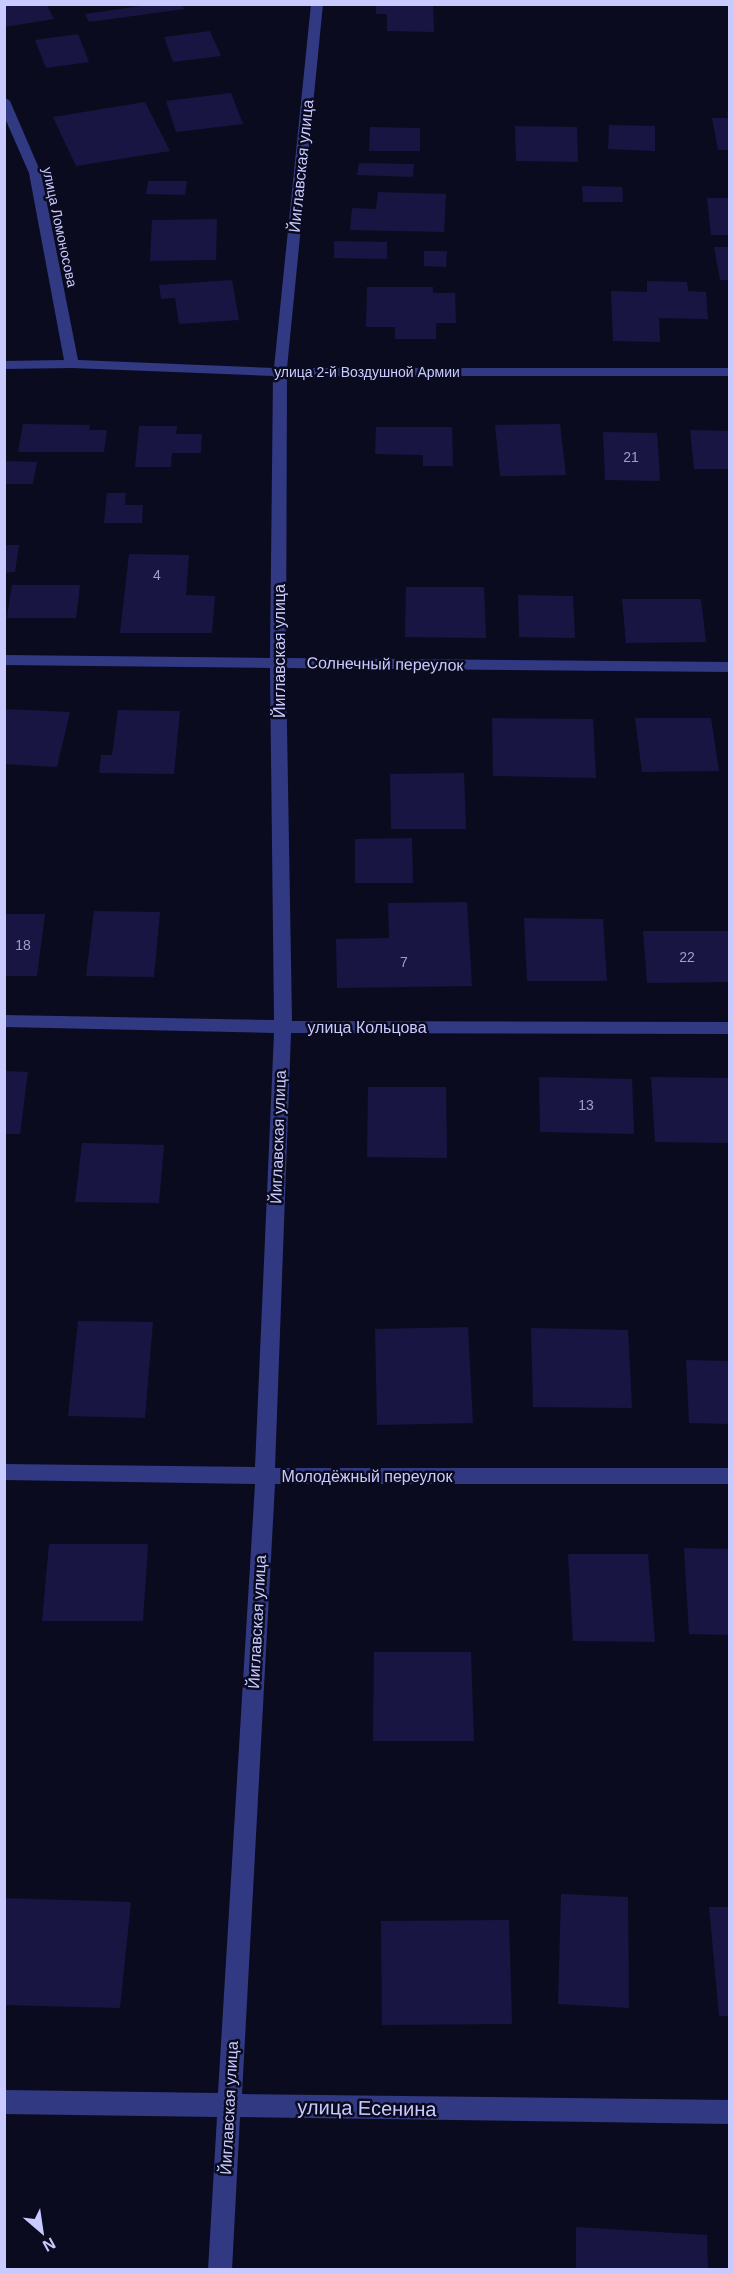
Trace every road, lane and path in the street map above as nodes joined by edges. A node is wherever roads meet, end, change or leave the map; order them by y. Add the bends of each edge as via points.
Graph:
1 (317, 4) edge
2 (4, 101) edge
3 (72, 364) junction
4 (4, 365) edge
5 (280, 372) junction
6 (729, 372) edge
7 (4, 660) edge
8 (278, 663) junction
9 (729, 668) edge
10 (4, 1021) edge
11 (283, 1027) junction
12 (729, 1028) edge
13 (4, 1472) edge
14 (266, 1476) junction
15 (729, 1476) edge
16 (4, 2102) edge
17 (230, 2106) junction
18 (729, 2112) edge
19 (220, 2270) edge

1 - 5 street, Йиглавская улица
2 - 3 street, улица Ломоносова via 35,173
3 - 4 street, улица 2-й Воздушной Армии
3 - 5 street, улица 2-й Воздушной Армии
5 - 6 street, улица 2-й Воздушной Армии
5 - 8 street, Йиглавская улица
7 - 8 street, Солнечный переулок
8 - 9 street, Солнечный переулок
8 - 11 street, Йиглавская улица
10 - 11 street, улица Кольцова
11 - 12 street, улица Кольцова
11 - 14 street, Йиглавская улица
13 - 14 street, Молодёжный переулок
14 - 15 street, Молодёжный переулок
14 - 17 street, Йиглавская улица
16 - 17 street, улица Есенина
17 - 18 street, улица Есенина
17 - 19 street, Йиглавская улица

